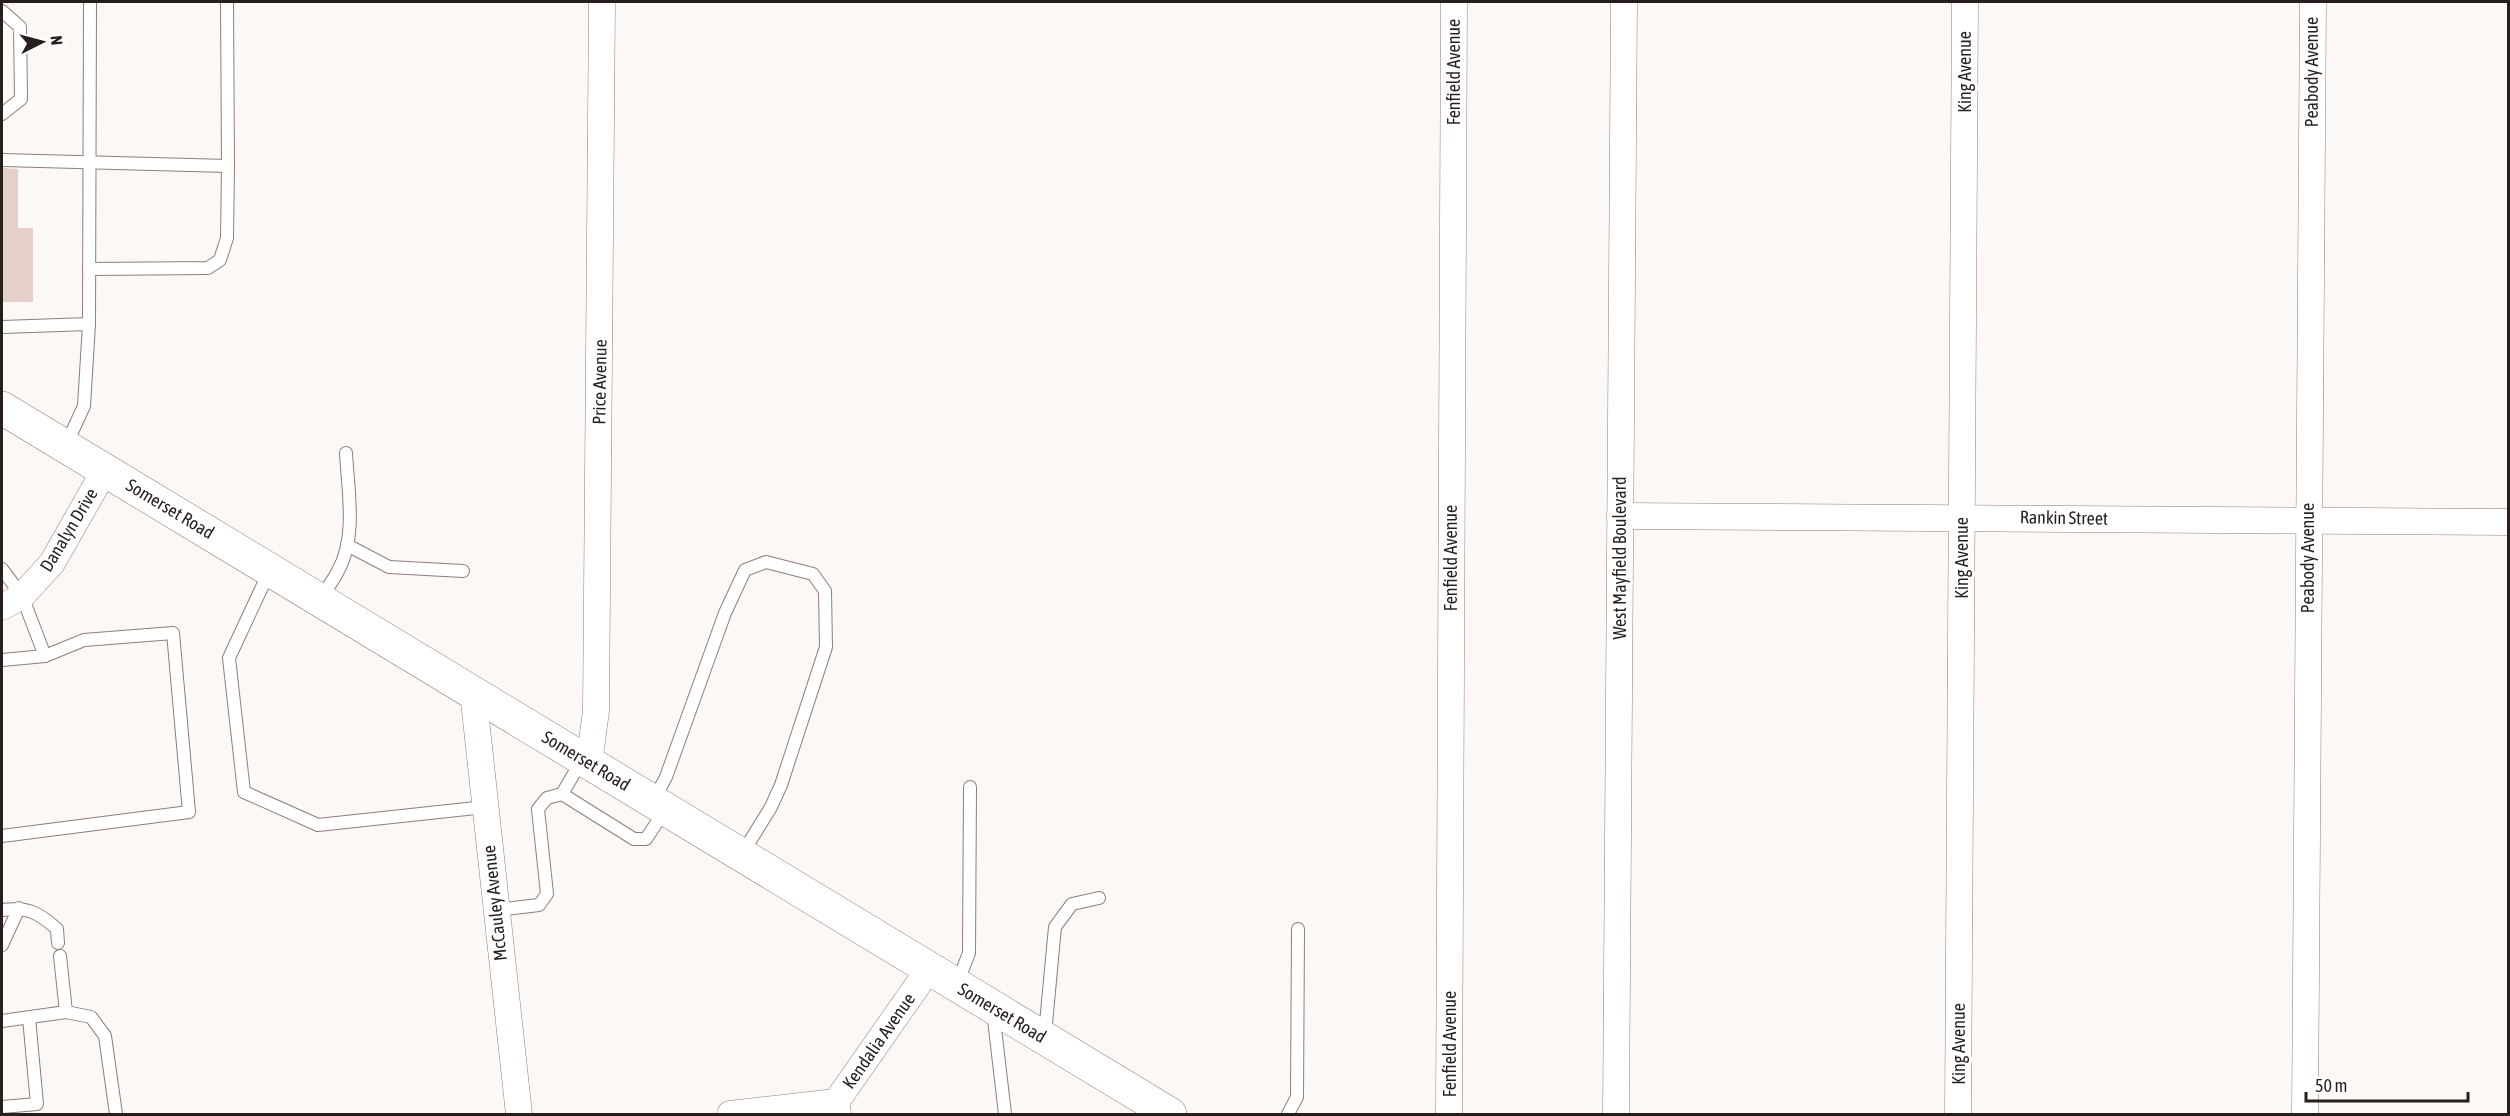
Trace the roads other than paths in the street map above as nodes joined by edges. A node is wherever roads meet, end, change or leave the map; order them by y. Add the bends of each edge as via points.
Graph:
1 (90, 2) edge
2 (227, 2) edge
3 (602, 2) edge
4 (1455, 2) edge
5 (1624, 2) edge
6 (1965, 2) edge
7 (2313, 2) edge
8 (2, 11) edge
9 (2, 114) edge
10 (2, 160) edge
11 (90, 161) junction
12 (228, 166) junction
13 (89, 269) junction
14 (89, 324) junction
15 (2, 327) edge
16 (4, 416) edge
17 (66, 446) junction
18 (346, 453) dead end
19 (105, 470) junction
20 (1620, 516) junction
21 (1963, 517) junction
22 (2308, 520) junction
23 (2508, 522) edge
24 (347, 545) junction
25 (2, 569) edge
26 (270, 570) junction
27 (463, 571) dead end
28 (320, 600) junction
29 (12, 602) edge
30 (45, 656) junction
31 (2, 660) edge
32 (472, 692) junction
33 (586, 760) junction
34 (970, 787) dead end
35 (562, 794) junction
36 (659, 805) junction
37 (485, 807) junction
38 (2, 836) edge
39 (742, 855) junction
40 (1099, 898) dead end
41 (19, 908) junction
42 (2, 910) edge
43 (496, 910) junction
44 (1298, 930) dead end
45 (58, 943) dead end
46 (2, 945) edge
47 (60, 956) dead end
48 (943, 977) junction
49 (993, 1007) junction
50 (66, 1012) junction
51 (29, 1018) junction
52 (2, 1021) edge
53 (1045, 1038) junction
54 (2, 1107) edge
55 (837, 1108) edge
56 (117, 1114) edge
57 (519, 1114) edge
58 (730, 1114) edge
59 (1005, 1114) edge
60 (1170, 1114) edge
61 (1288, 1114) edge
62 (1449, 1114) edge
63 (1616, 1114) edge
64 (1958, 1114) edge
65 (2305, 1114) edge

1 - 11 lane
2 - 12 lane
3 - 33 street, Price Avenue via 596,711
4 - 62 street, Fenfield Avenue
5 - 20 street, West Mayfield Boulevard
6 - 21 street, King Avenue
7 - 22 street, Peabody Avenue
8 - 9 lane via 20,27 21,99
10 - 11 lane
11 - 12 lane
11 - 13 lane
12 - 13 lane via 227,238 220,260 208,268
13 - 14 lane
14 - 15 lane
14 - 17 lane via 84,406
16 - 17 main road, Somerset Road
17 - 19 main road, Somerset Road
18 - 24 lane
19 - 26 main road, Somerset Road
19 - 29 street, Danalyn Drive via 52,563
20 - 21 street, Rankin Street
20 - 63 street, West Mayfield Boulevard
21 - 22 street, Rankin Street
21 - 64 street, King Avenue
22 - 23 street, Rankin Street
22 - 65 street, Peabody Avenue
24 - 27 lane via 389,567
24 - 28 lane via 339,569
25 - 29 lane
26 - 28 main road, Somerset Road
26 - 37 lane via 229,658 243,792 318,825
28 - 32 main road, Somerset Road
29 - 30 lane
30 - 31 lane
30 - 38 lane via 84,640 173,633 189,812
32 - 33 main road, Somerset Road
32 - 37 street, McCauley Avenue
33 - 35 lane
33 - 36 main road, Somerset Road
34 - 48 lane via 969,953
35 - 36 lane via 634,839 646,838
35 - 43 lane via 547,798 538,809 547,894 539,905
36 - 39 main road, Somerset Road
36 - 39 lane via 725,613 745,570 766,562 813,574 825,591 826,647 781,785
37 - 43 street, McCauley Avenue
39 - 48 main road, Somerset Road
40 - 53 lane via 1072,904 1055,927
41 - 42 lane
41 - 45 lane via 40,914 57,929
41 - 46 lane
43 - 57 street, McCauley Avenue
44 - 61 lane via 1297,1097
47 - 50 lane
48 - 49 main road, Somerset Road
48 - 55 street, Kendalia Avenue
49 - 53 main road, Somerset Road
49 - 59 lane
50 - 51 lane
50 - 56 lane via 91,1017 105,1036
51 - 52 lane
51 - 54 lane via 37,1104
53 - 60 main road, Somerset Road
55 - 58 street

